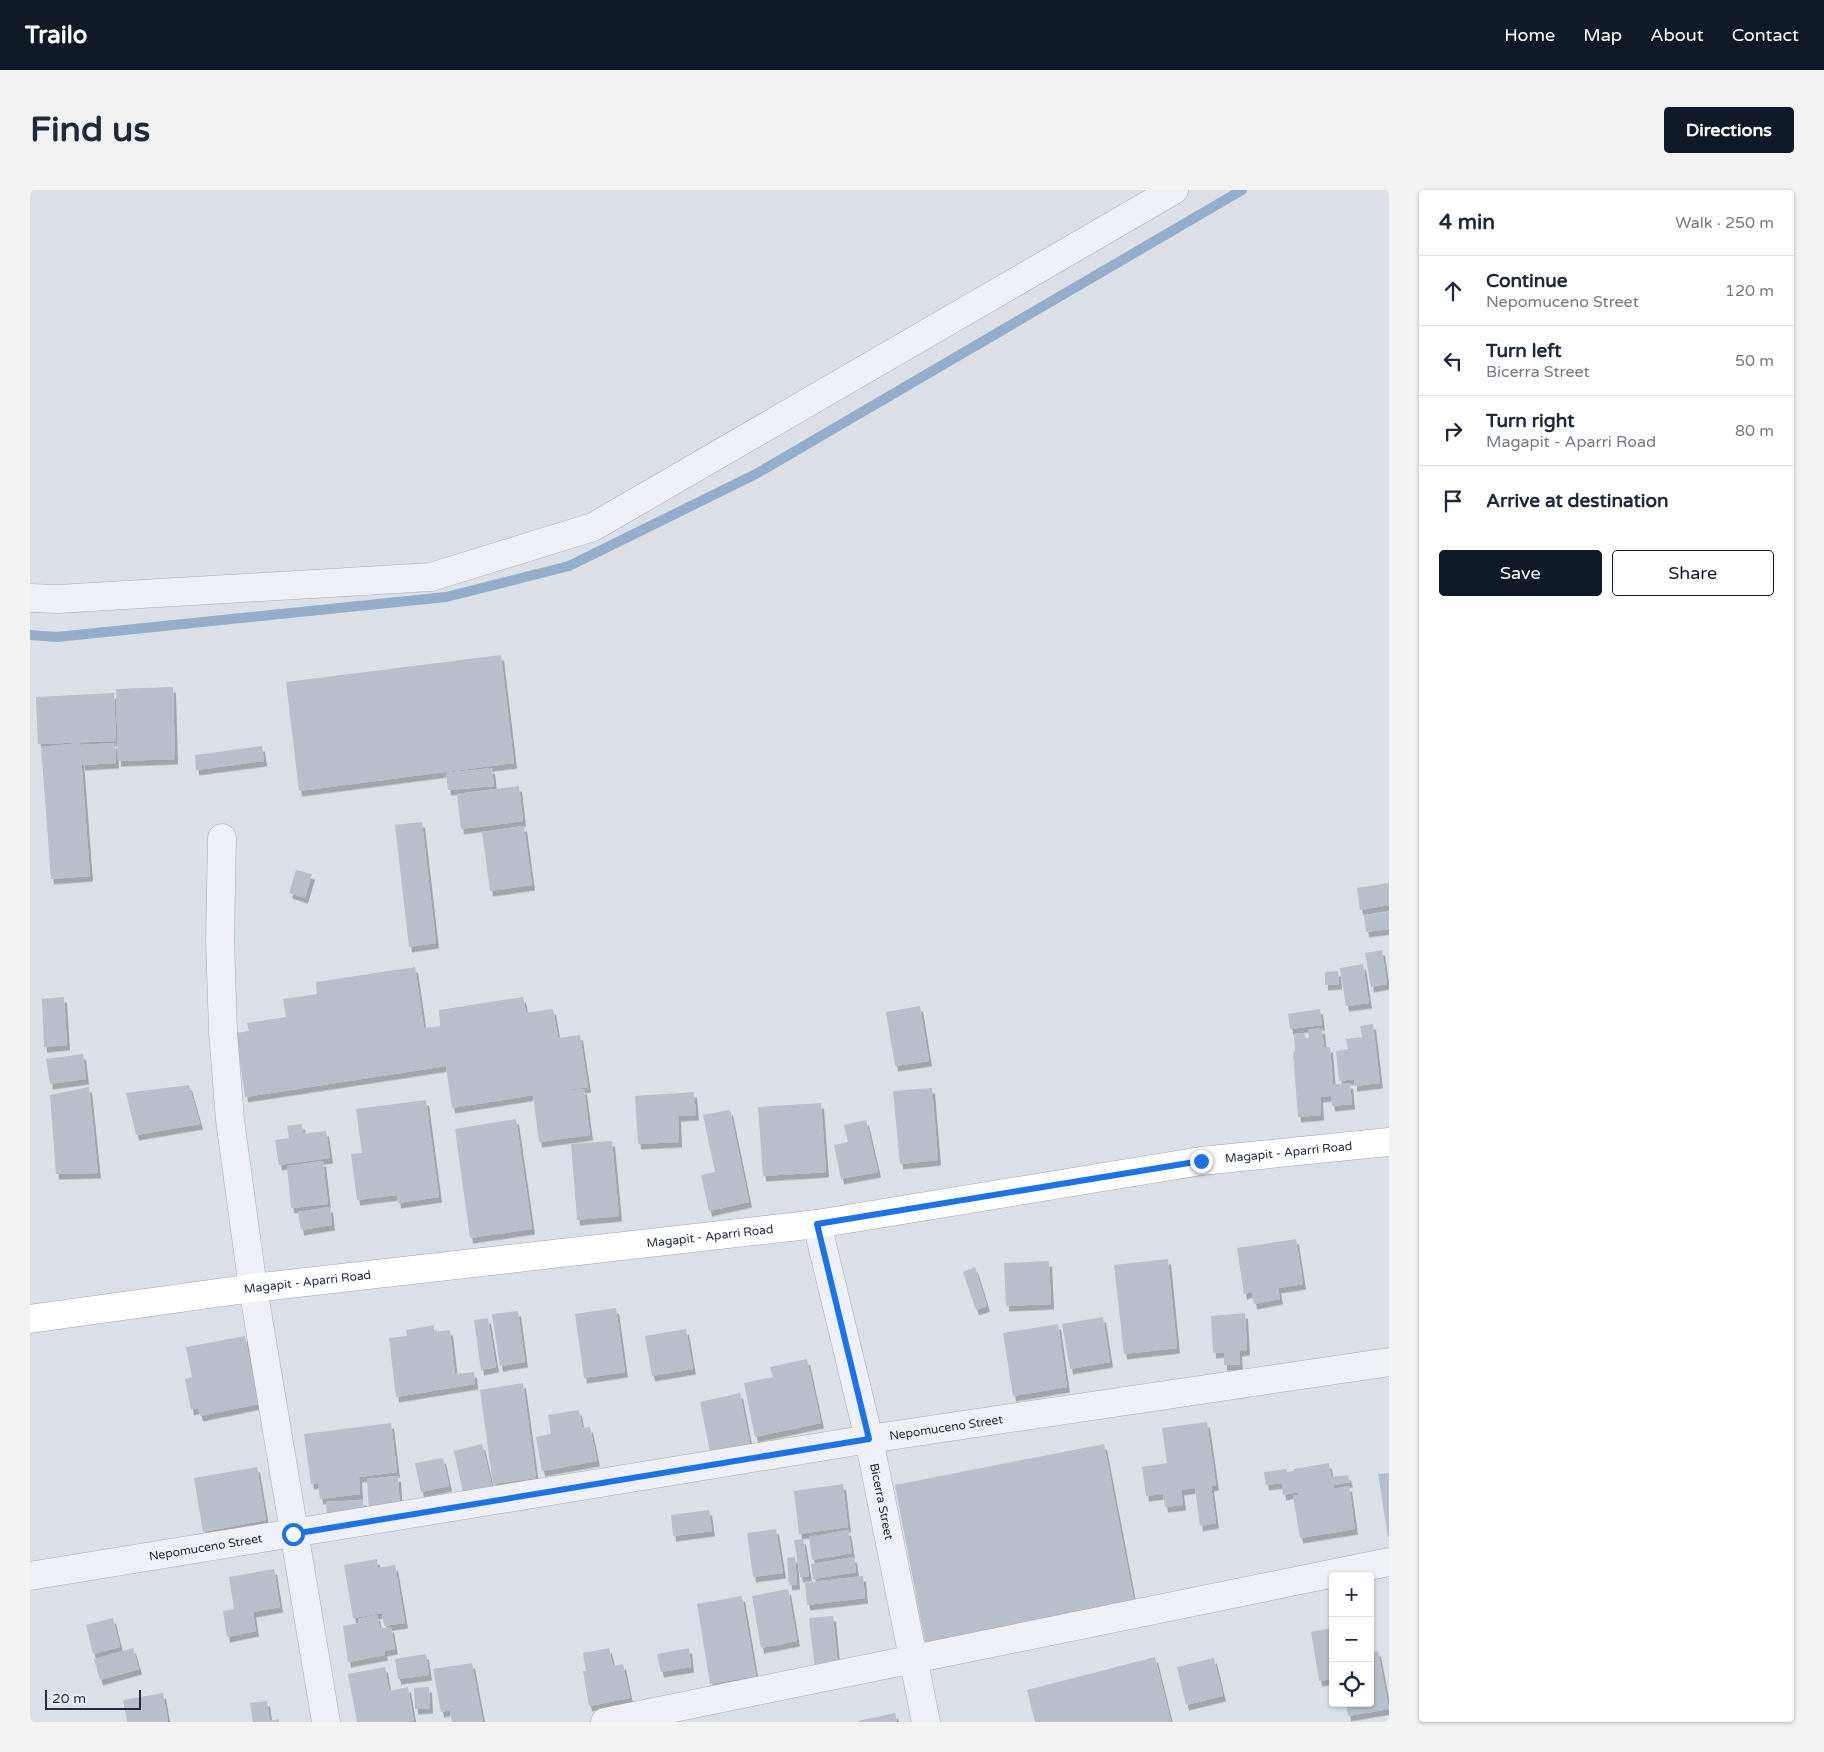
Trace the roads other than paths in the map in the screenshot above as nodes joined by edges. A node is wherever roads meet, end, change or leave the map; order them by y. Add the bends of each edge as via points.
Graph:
1 (1174, 190) edge
2 (30, 598) edge
3 (222, 838) dead end
4 (1389, 1142) edge
5 (817, 1224) junction
6 (253, 1288) junction
7 (30, 1319) edge
8 (1389, 1362) edge
9 (869, 1439) junction
10 (293, 1534) junction
11 (1389, 1562) edge
12 (30, 1576) edge
13 (914, 1660) junction
14 (326, 1722) edge
15 (605, 1722) edge
16 (926, 1722) edge

1 - 2 street via 593,528 431,577 58,600
3 - 6 street via 223,1032 230,1120
4 - 5 main road, Magapit - Aparri Road via 1201,1161
5 - 6 main road, Magapit - Aparri Road
5 - 9 street, Bicerra Street
6 - 7 main road, Magapit - Aparri Road
6 - 10 street
8 - 9 street, Nepomuceno Street
9 - 10 street, Nepomuceno Street
9 - 13 street, Bicerra Street
10 - 12 street, Nepomuceno Street
10 - 14 street
11 - 13 street
13 - 15 street
13 - 16 street, Bicerra Street

